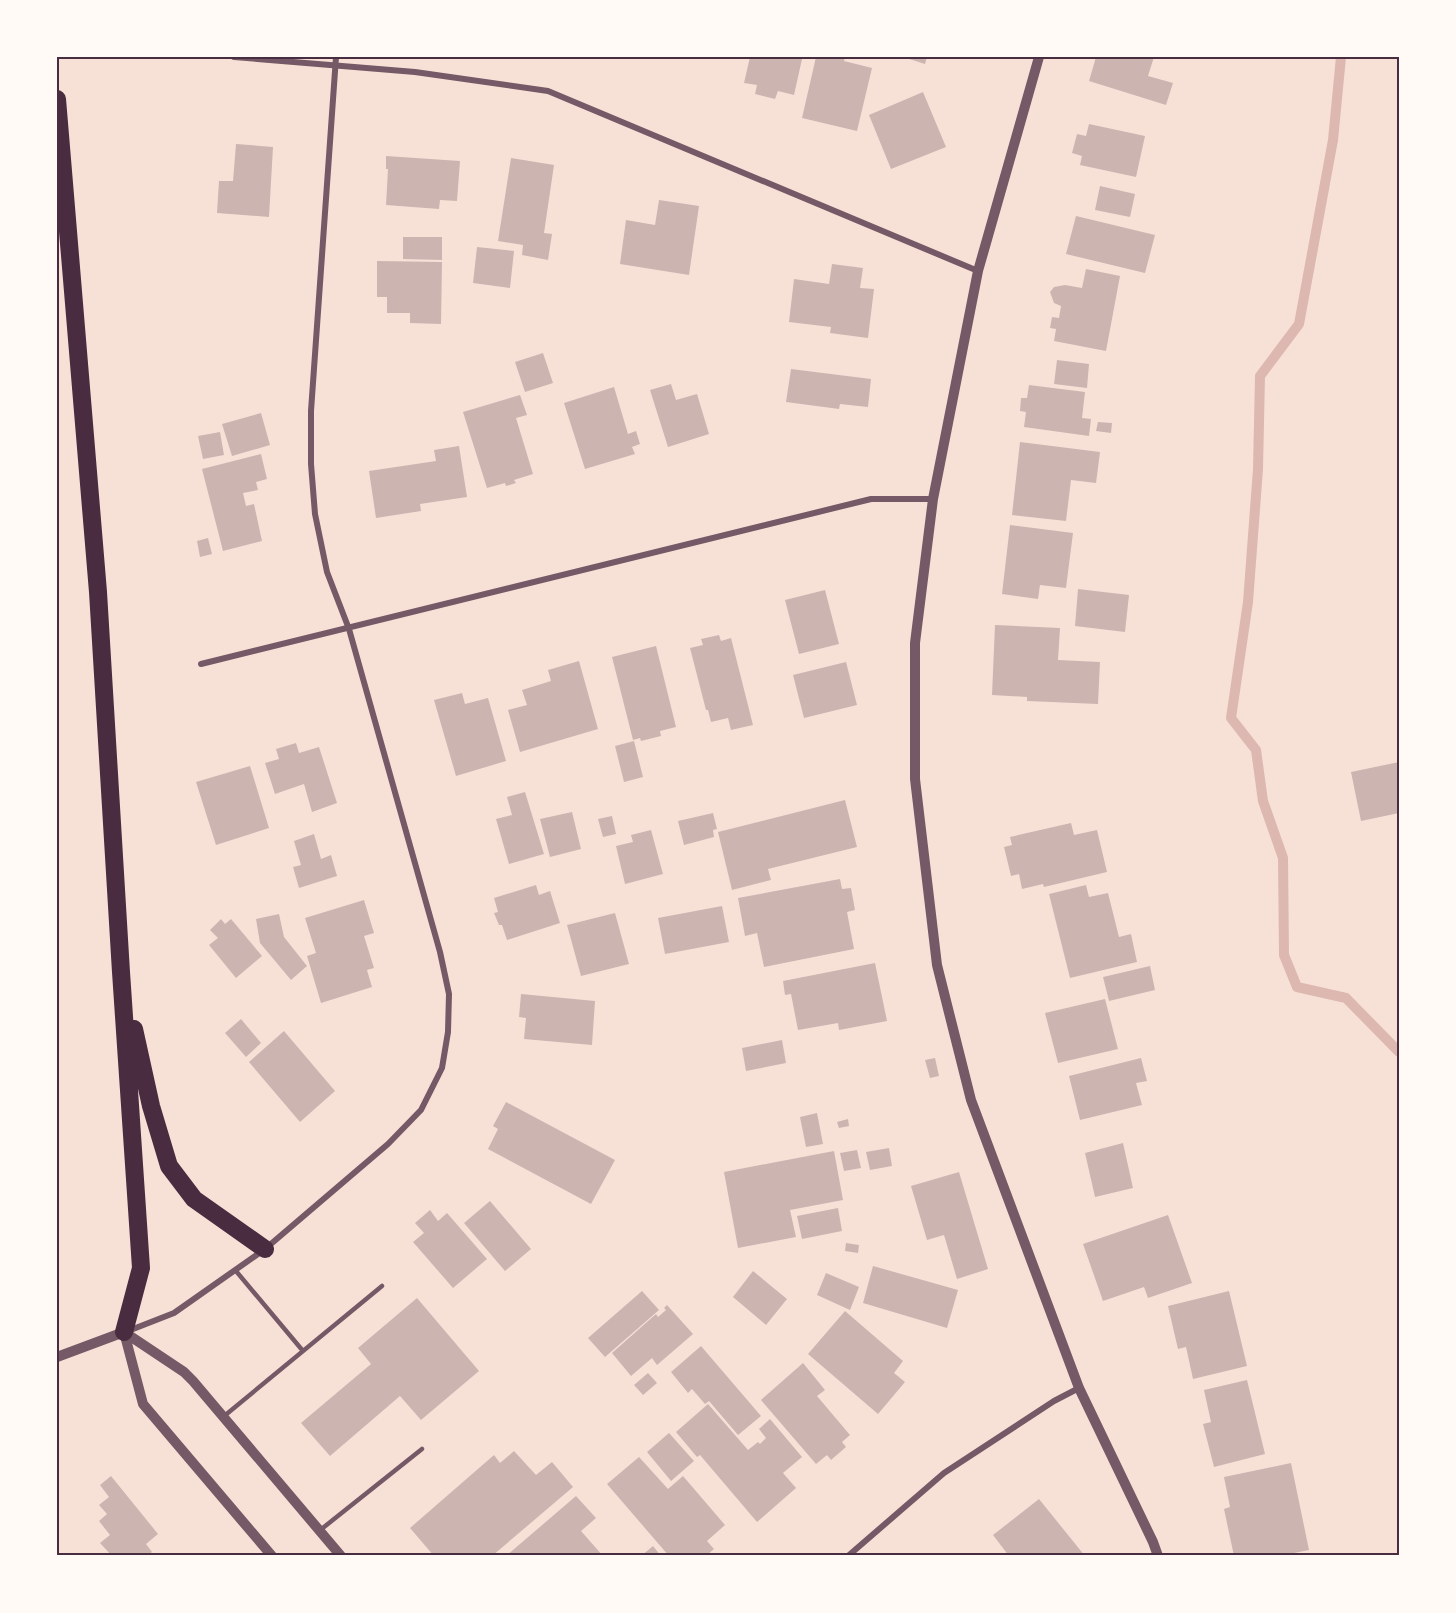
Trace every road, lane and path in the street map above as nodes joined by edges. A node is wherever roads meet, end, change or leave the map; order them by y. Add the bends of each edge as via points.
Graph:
1 (234, 57) edge
2 (1039, 57) edge
3 (336, 60) edge
4 (57, 99) edge
5 (978, 271) junction
6 (933, 499) junction
7 (349, 629) junction
8 (201, 664) dead end
9 (120, 972) junction
10 (265, 1249) junction
11 (236, 1271) junction
12 (382, 1286) dead end
13 (124, 1332) junction
14 (303, 1351) junction
15 (57, 1357) edge
16 (1079, 1388) junction
17 (223, 1417) junction
18 (422, 1449) dead end
19 (319, 1531) junction
20 (272, 1556) edge
21 (341, 1556) edge
22 (848, 1556) edge
23 (1158, 1556) edge

1 - 3 street
2 - 5 street
3 - 5 street via 548,91
3 - 7 street via 311,411 311,464 315,514 327,572
4 - 9 highway via 98,592
5 - 6 street
6 - 7 street via 871,499
6 - 16 street via 915,643 915,779 937,965 971,1100
7 - 8 street
7 - 10 street via 440,952 449,994 448,1032 442,1068 421,1110
9 - 10 highway via 151,1106 170,1166 194,1199
9 - 13 highway via 141,1268
10 - 11 street
11 - 13 street via 174,1313
11 - 14 lane
12 - 14 lane
13 - 15 street
13 - 17 street via 184,1372
13 - 20 street via 143,1404
14 - 17 lane
16 - 22 street via 944,1473
16 - 23 street
17 - 19 street
18 - 19 lane
19 - 21 street

